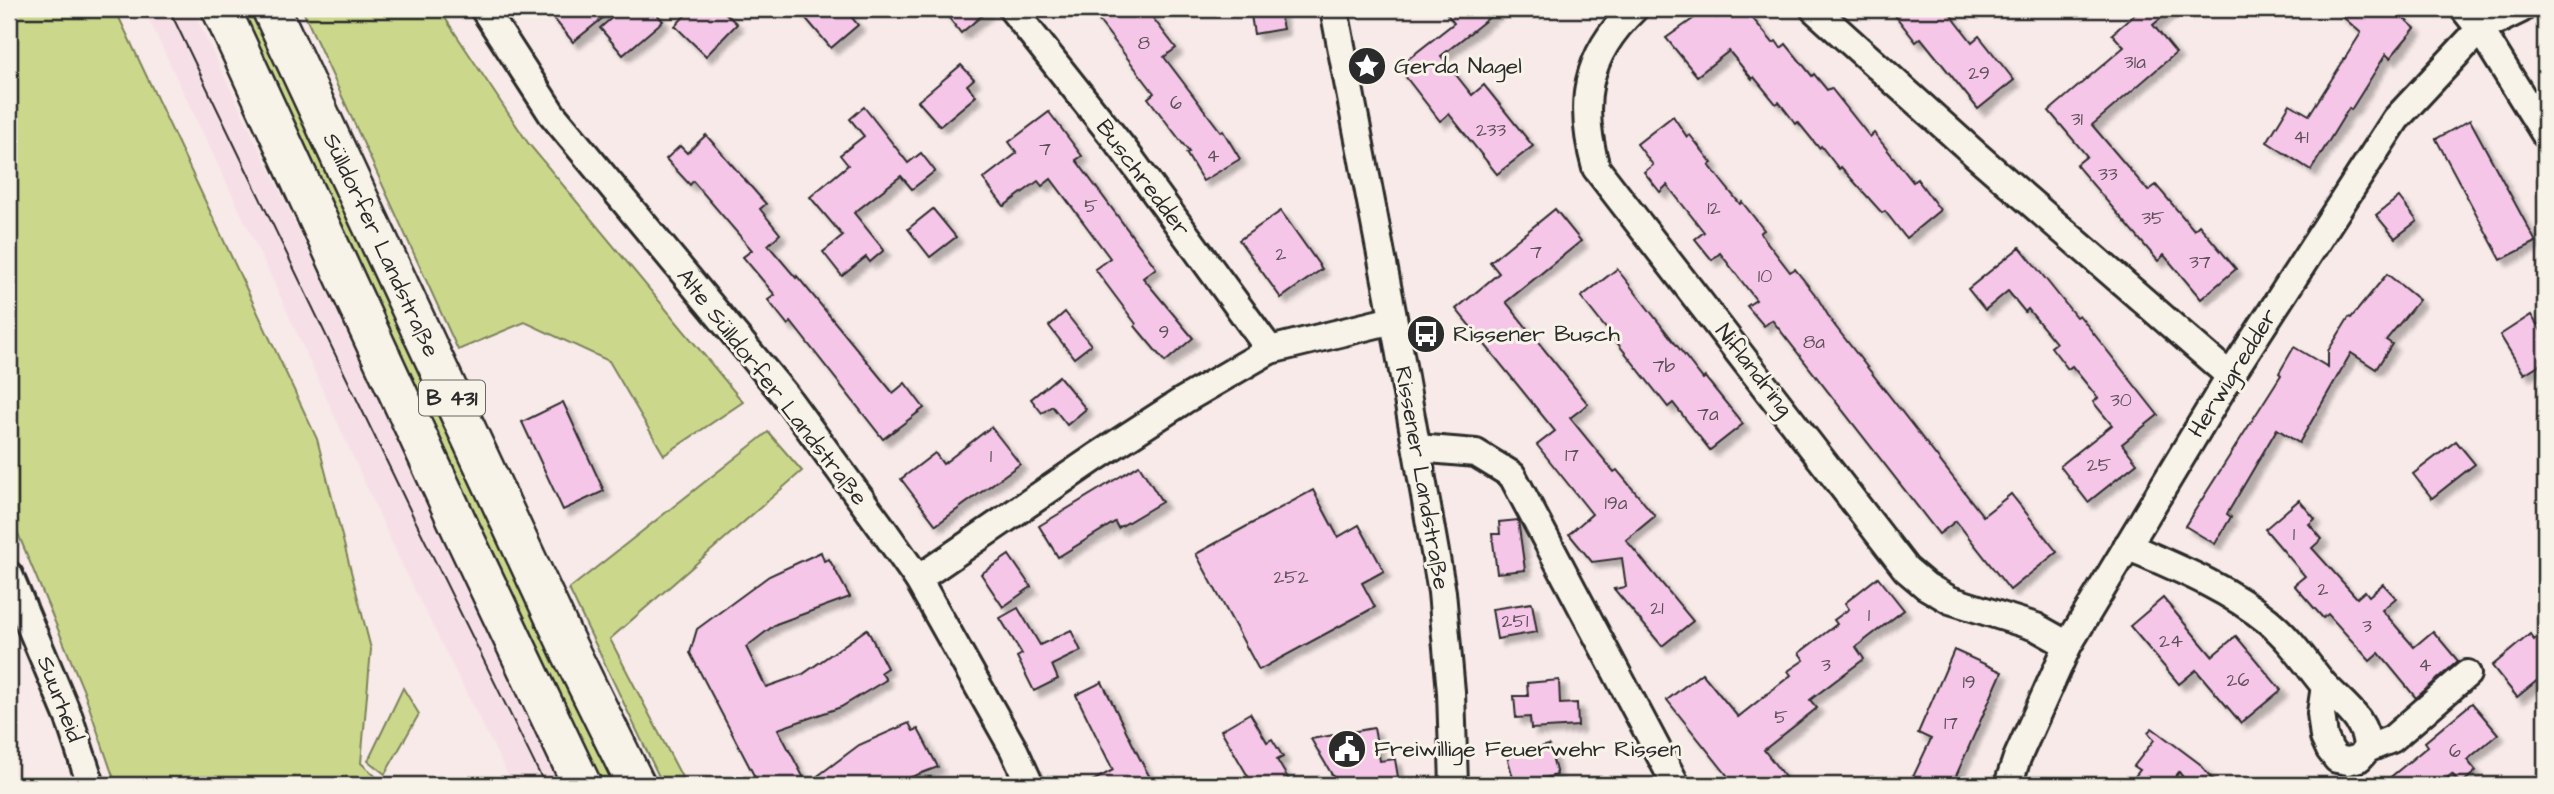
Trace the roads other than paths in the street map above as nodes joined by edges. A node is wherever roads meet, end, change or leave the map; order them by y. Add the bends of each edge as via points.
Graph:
1 (221, 9) edge
2 (271, 9) edge
3 (484, 9) edge
4 (1012, 9) edge
5 (1334, 9) edge
6 (1634, 9) edge
7 (1814, 9) edge
8 (2522, 9) edge
9 (2472, 19) edge
10 (2545, 134) edge
11 (1393, 320) junction
12 (1270, 349) junction
13 (2230, 376) junction
14 (1418, 448) junction
15 (2127, 546) junction
16 (9, 575) edge
17 (918, 579) junction
18 (2068, 645) junction
19 (2467, 674) dead end
20 (2325, 686) junction
21 (2352, 765) edge
22 (91, 785) edge
23 (582, 785) edge
24 (636, 785) edge
25 (1030, 785) edge
26 (1454, 785) edge
27 (1676, 785) edge
28 (2008, 785) edge

1 - 23 highway, Sülldorfer Landstraße / B 431
2 - 24 highway, Sülldorfer Landstraße / B 431
3 - 17 street, Alte Sülldorfer Landstraße via 552,114 784,394
4 - 12 street, Buschredder via 1124,150
5 - 11 street, Rissener Landstraße
6 - 18 street, Niflandring via 1605,41 1590,81 1587,137 1596,168 1906,569 1950,600 2036,627
7 - 13 street
8 - 9 street, Herwigredder
9 - 10 street
9 - 13 street, Herwigredder via 2396,120
11 - 12 street
11 - 14 street, Rissener Landstraße
12 - 17 street via 1096,457
13 - 15 street, Herwigredder
14 - 26 street, Rissener Landstraße via 1442,592
14 - 27 street via 1476,453 1512,475
15 - 18 street, Herwigredder
15 - 20 street via 2204,580 2268,621
16 - 22 street, Suurheid via 69,718
17 - 25 street, Alte Sülldorfer Landstraße
18 - 28 street, Herwigredder
19 - 21 street via 2392,739
20 - 21 street via 2324,737 2337,758
20 - 21 street via 2362,725 2367,737

